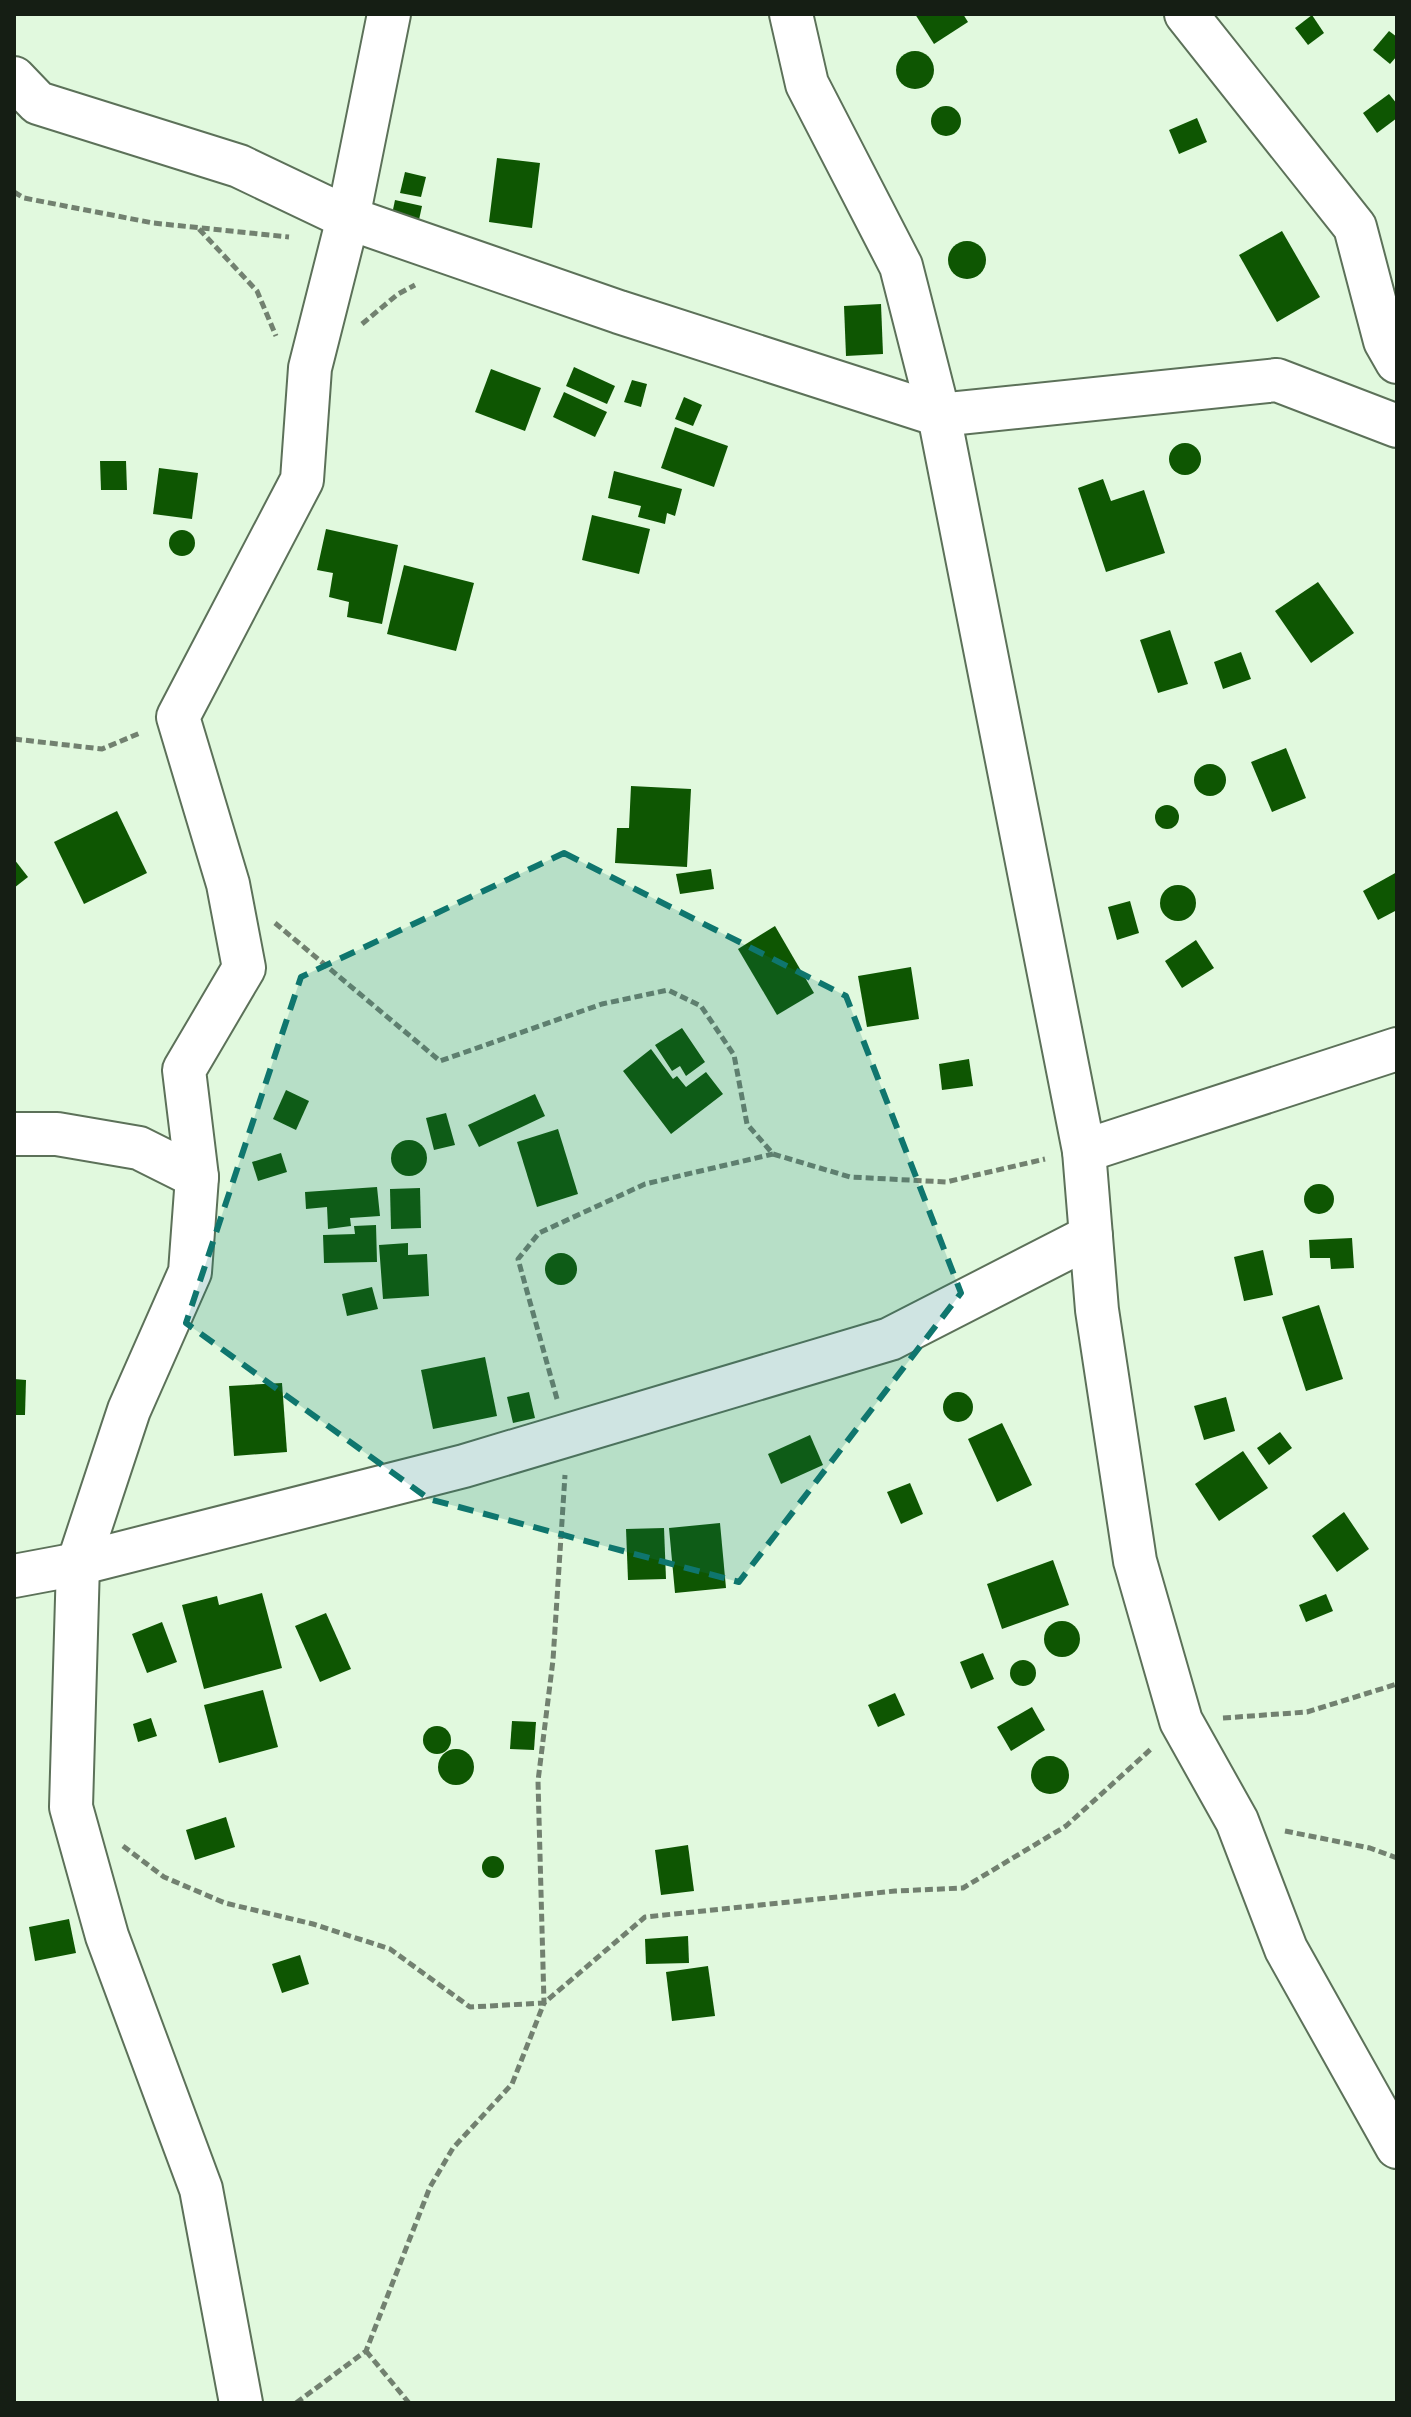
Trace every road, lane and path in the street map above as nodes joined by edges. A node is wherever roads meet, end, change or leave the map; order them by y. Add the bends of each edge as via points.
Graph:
1 (389, 14) edge
2 (791, 14) edge
3 (1186, 14) edge
4 (14, 78) edge
5 (14, 192) edge
6 (198, 228) junction
7 (345, 231) junction
8 (467, 259) junction
9 (296, 359) junction
10 (1397, 362) edge
11 (939, 415) junction
12 (1397, 426) edge
13 (178, 717) junction
14 (14, 739) edge
15 (228, 884) junction
16 (1397, 1049) edge
17 (14, 1134) edge
18 (1084, 1151) junction
19 (773, 1154) junction
20 (197, 1177) junction
21 (1091, 1236) junction
22 (567, 1437) junction
23 (78, 1564) junction
24 (14, 1576) edge
25 (1397, 1684) edge
26 (1181, 1721) junction
27 (71, 1807) junction
28 (1237, 1821) junction
29 (1397, 1858) edge
30 (544, 2003) junction
31 (1397, 2147) edge
32 (366, 2351) junction
33 (241, 2403) edge
34 (296, 2403) edge
35 (409, 2403) edge

1 - 7 street
2 - 11 street via 807,84 901,266
3 - 10 street via 1355,227 1385,341
4 - 7 street via 38,103 239,166
5 - 6 path
6 - 7 path
6 - 9 path via 257,291
7 - 8 street
7 - 9 street
8 - 9 path via 398,294
8 - 11 street
9 - 13 street via 302,480
11 - 12 street via 1277,380
11 - 18 street
13 - 14 path via 102,749
13 - 15 street
15 - 19 path via 440,1061 602,1004 668,990 679,995 701,1006 734,1055 747,1124
15 - 20 street via 244,968 184,1070
16 - 18 street
17 - 20 street via 57,1134 139,1148
18 - 19 path via 946,1182 850,1177
18 - 21 street
19 - 22 path via 645,1184 539,1233 518,1259
20 - 23 street via 190,1272 129,1410
21 - 22 street via 890,1339
21 - 26 street via 1135,1561
22 - 23 street
22 - 30 path via 553,1660 538,1781
23 - 24 street
23 - 27 street
25 - 26 path via 1307,1712
26 - 28 street
26 - 30 path via 1066,1826 963,1888 645,1917
27 - 30 path via 164,1877 225,1903 390,1949 470,2007
27 - 33 street via 107,1936 201,2189
28 - 29 path
28 - 31 street via 1286,1949
30 - 32 path via 512,2084 453,2148 430,2187
32 - 34 path
32 - 35 path

